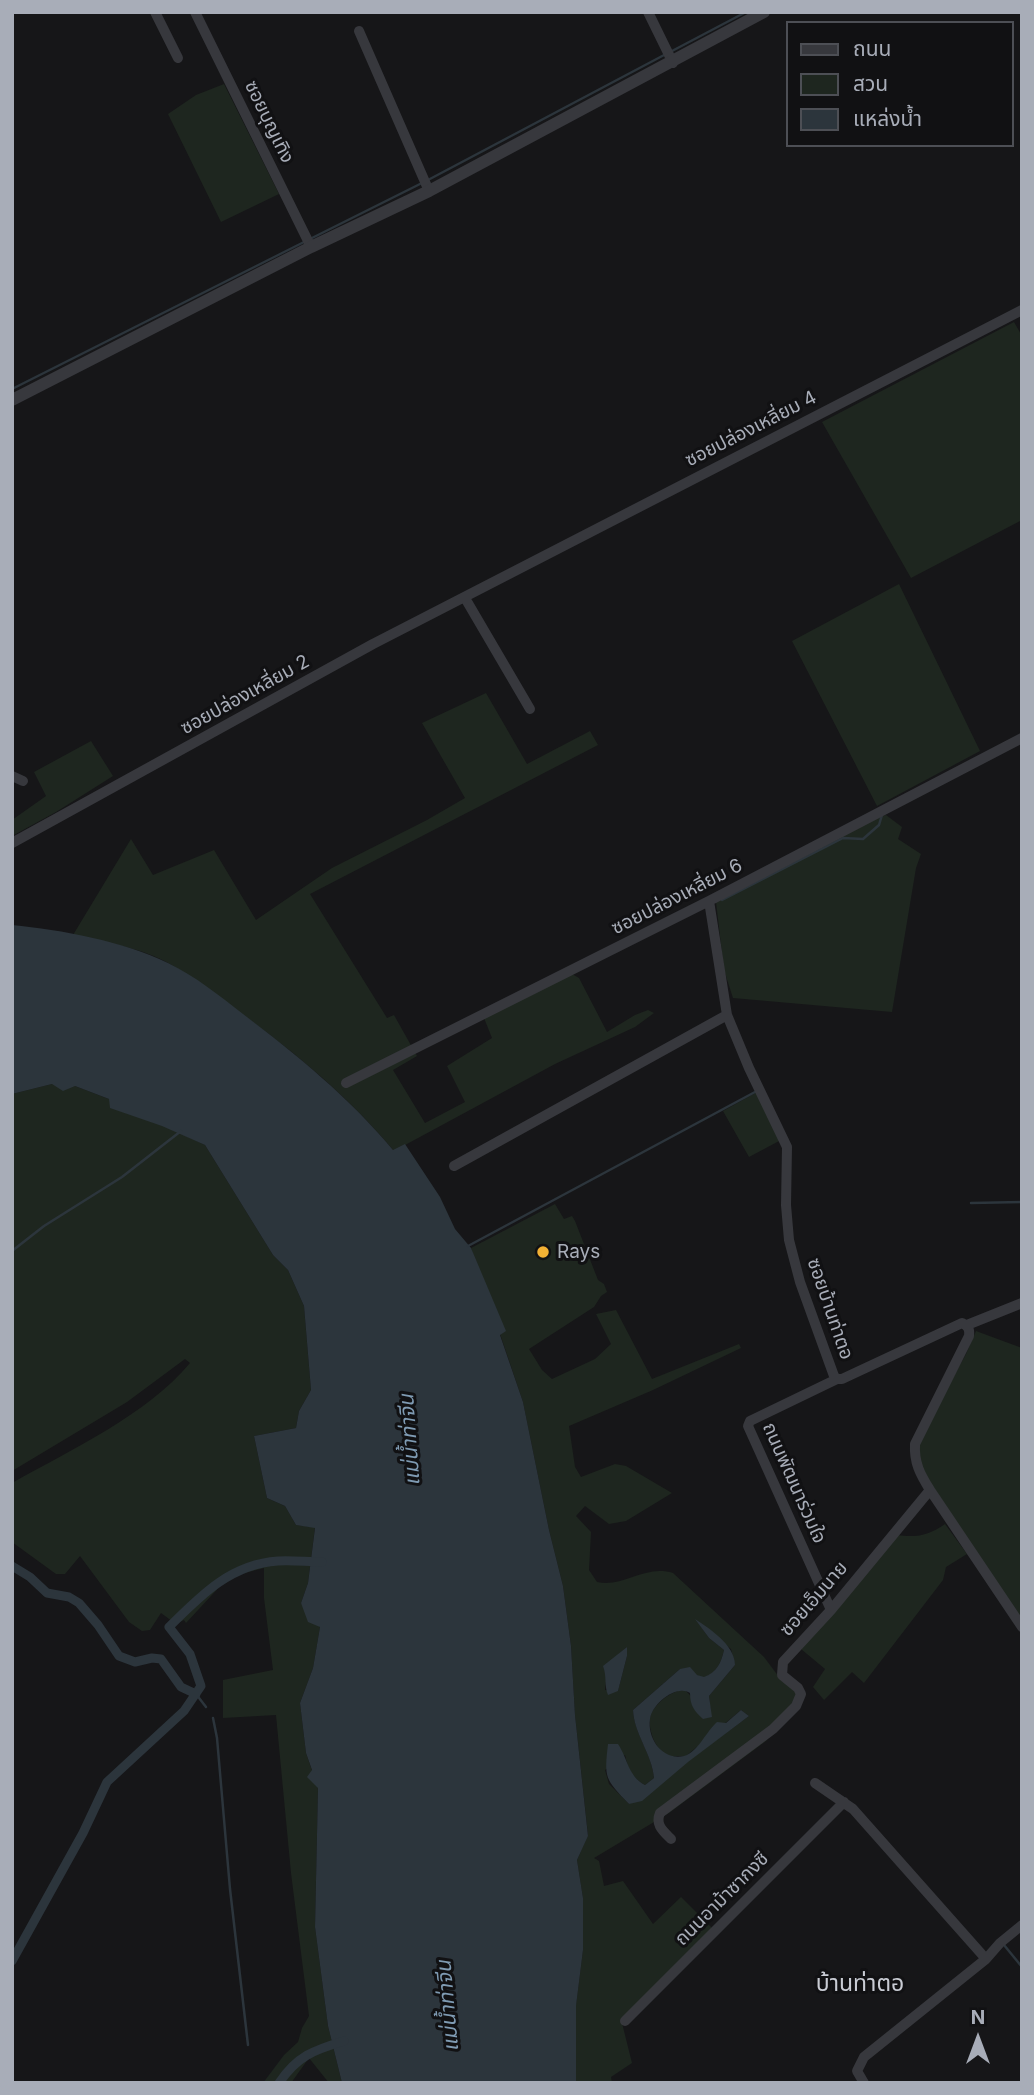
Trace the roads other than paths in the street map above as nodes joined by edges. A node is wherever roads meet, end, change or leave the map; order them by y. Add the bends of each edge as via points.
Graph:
1 (155, 12) edge
2 (195, 12) edge
3 (648, 12) edge
4 (764, 12) edge
5 (359, 31) dead end
6 (670, 56) junction
7 (178, 58) dead end
8 (429, 191) junction
9 (311, 247) junction
10 (1022, 310) edge
11 (12, 400) edge
12 (498, 580) joint
13 (465, 597) junction
14 (530, 709) dead end
15 (1022, 738) edge
16 (12, 776) edge
17 (23, 781) dead end
18 (12, 844) edge
19 (709, 901) junction
20 (727, 1015) junction
21 (346, 1083) dead end
22 (454, 1166) dead end
23 (1022, 1303) edge
24 (967, 1325) junction
25 (837, 1379) junction
26 (930, 1490) junction
27 (831, 1610) junction
28 (1022, 1627) edge
29 (815, 1783) dead end
30 (844, 1802) junction
31 (671, 1839) dead end
32 (1022, 1925) edge
33 (986, 1959) junction
34 (625, 2021) dead end
35 (864, 2083) edge

1 - 7 street
2 - 9 street, ซอยบุญเทิง
3 - 6 street
4 - 6 street
5 - 8 street
6 - 8 street
8 - 9 street
9 - 11 street
10 - 12 street, ซอยปล่องเหลี่ยม 4
12 - 13 street, ซอยปล่องเหลี่ยม 2
13 - 14 street
13 - 18 street, ซอยปล่องเหลี่ยม 2
15 - 19 street, ซอยปล่องเหลี่ยม 6
16 - 17 street
19 - 20 street, ซอยบ้านท่าตอ
19 - 21 street, ซอยปล่องเหลี่ยม 6
20 - 22 street
20 - 25 street, ซอยบ้านท่าตอ via 788,1147 789,1240
23 - 24 street, ซอยบ้านท่าตอ
24 - 25 street, ซอยบ้านท่าตอ via 962,1323
24 - 26 street via 969,1336 915,1444 914,1458
25 - 27 street, ถนนพัฒนาร่วมใจ via 748,1426
26 - 27 street, ซอยเอ็มนาย
26 - 28 street
27 - 31 street, ซอยเอ็มนาย via 783,1662 782,1675 801,1694 796,1706 773,1729 660,1813 659,1826
29 - 30 street
30 - 33 street
30 - 34 street, ถนนอาม้าซากงซี
32 - 33 street
33 - 35 street via 864,2057 857,2071

